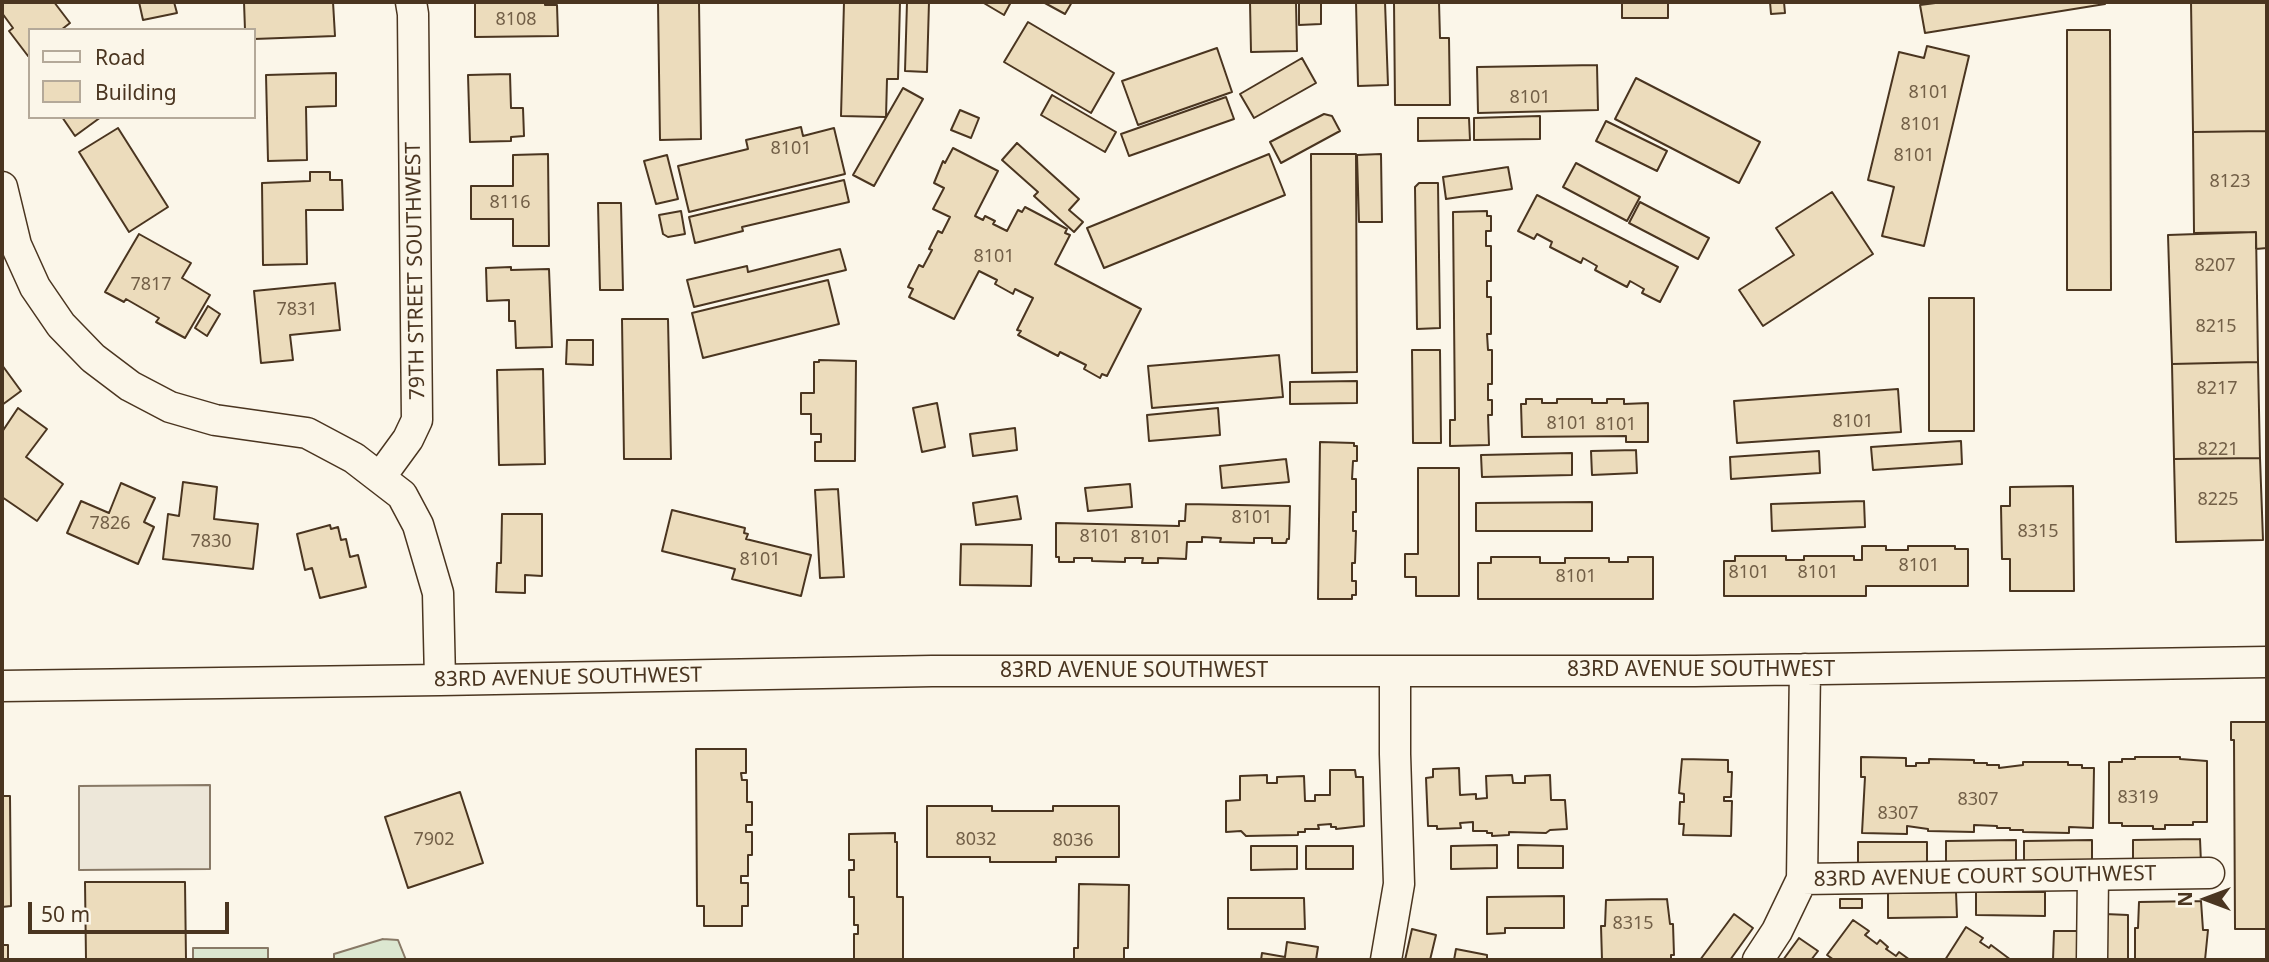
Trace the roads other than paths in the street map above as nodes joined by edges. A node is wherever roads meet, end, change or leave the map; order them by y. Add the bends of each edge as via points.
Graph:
1 (411, 2) edge
2 (2, 187) edge
3 (381, 476) junction
4 (2267, 662) edge
5 (1805, 670) junction
6 (1395, 672) junction
7 (440, 680) junction
8 (2, 686) edge
9 (2209, 873) dead end
10 (2093, 876) junction
11 (1802, 879) junction
12 (1386, 960) edge
13 (1758, 960) edge
14 (2092, 960) edge

1 - 3 street, 79TH STREET SOUTHWEST via 417,420
2 - 3 street via 16,245 35,287 61,325 93,358 130,386 170,407 215,420 307,433
3 - 7 street via 402,495 428,554 438,593
4 - 5 street, 83RD AVENUE SOUTHWEST
5 - 6 street, 83RD AVENUE SOUTHWEST
5 - 11 street
6 - 7 street, 83RD AVENUE SOUTHWEST via 932,671
6 - 12 street via 1399,884
7 - 8 street, 83RD AVENUE SOUTHWEST
9 - 10 street, 83RD AVENUE COURT SOUTHWEST
10 - 11 street, 83RD AVENUE COURT SOUTHWEST
10 - 14 street
11 - 13 street

